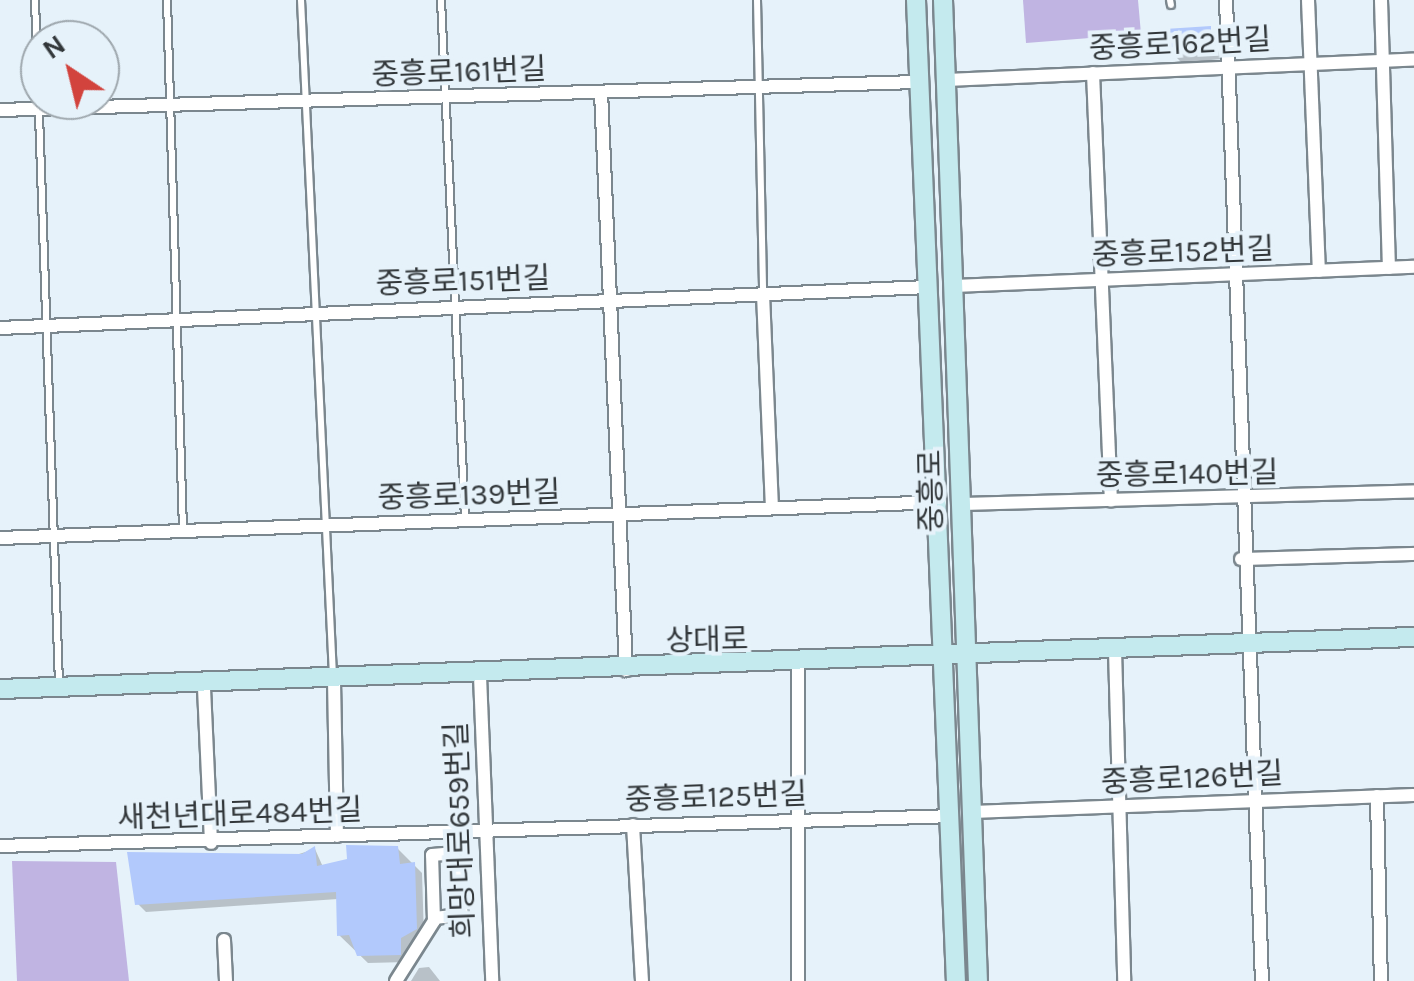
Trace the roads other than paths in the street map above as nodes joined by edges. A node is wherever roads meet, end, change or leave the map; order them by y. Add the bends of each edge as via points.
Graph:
1 (167, 0) edge
2 (301, 0) edge
3 (441, 0) edge
4 (757, 0) edge
5 (916, 0) edge
6 (942, 0) edge
7 (1226, 0) edge
8 (1308, 0) edge
9 (1381, 0) edge
10 (1414, 60) edge
11 (1384, 61) junction
12 (1311, 64) junction
13 (1229, 66) junction
14 (1092, 73) junction
15 (948, 80) junction
16 (919, 82) junction
17 (761, 87) junction
18 (601, 92) junction
19 (445, 98) junction
20 (302, 102) junction
21 (172, 106) junction
22 (120, 107) edge
23 (39, 120) edge
24 (1414, 267) edge
25 (1389, 268) junction
26 (1320, 272) junction
27 (1232, 276) junction
28 (1101, 280) junction
29 (954, 286) junction
30 (929, 287) junction
31 (764, 294) junction
32 (611, 300) junction
33 (456, 306) junction
34 (313, 312) junction
35 (176, 318) junction
36 (45, 324) junction
37 (0, 328) edge
38 (1414, 491) edge
39 (1240, 500) junction
40 (1110, 501) junction
41 (940, 502) junction
42 (960, 504) junction
43 (772, 508) junction
44 (620, 514) junction
45 (465, 520) junction
46 (323, 526) junction
47 (183, 532) junction
48 (53, 536) junction
49 (0, 538) edge
50 (1414, 554) edge
51 (1241, 560) junction
52 (1414, 637) edge
53 (1243, 642) junction
54 (1115, 650) junction
55 (954, 655) junction
56 (798, 666) junction
57 (626, 670) junction
58 (480, 676) junction
59 (334, 681) junction
60 (60, 687) junction
61 (204, 688) junction
62 (0, 689) edge
63 (1414, 794) edge
64 (1377, 796) junction
65 (1251, 800) junction
66 (1120, 805) junction
67 (972, 812) junction
68 (952, 816) junction
69 (795, 820) junction
70 (632, 824) junction
71 (481, 829) junction
72 (337, 836) junction
73 (211, 842) junction
74 (0, 846) edge
75 (486, 888) junction
76 (458, 889) junction
77 (434, 918) junction
78 (224, 940) dead end
79 (226, 981) edge
80 (396, 981) edge
81 (492, 981) edge
82 (642, 981) edge
83 (798, 981) edge
84 (956, 981) edge
85 (978, 981) edge
86 (1124, 981) edge
87 (1262, 981) edge
88 (1380, 981) edge

1 - 21 lane
2 - 20 lane
3 - 19 lane
4 - 17 lane
5 - 16 main road, 중흥로
6 - 15 main road, 중흥로
7 - 13 street
8 - 12 street
9 - 11 street
10 - 11 street, 중흥로162번길
11 - 12 street, 중흥로162번길
11 - 25 street
12 - 13 street, 중흥로162번길
12 - 26 street
13 - 14 street, 중흥로162번길
13 - 27 street
14 - 15 street, 중흥로162번길
14 - 28 street
15 - 29 main road, 중흥로
16 - 17 street, 중흥로161번길
16 - 30 main road, 중흥로
17 - 18 street, 중흥로161번길
17 - 31 lane
18 - 19 street, 중흥로161번길
18 - 32 street
19 - 20 street, 중흥로161번길
19 - 33 lane
20 - 21 street, 중흥로161번길
20 - 34 lane
21 - 22 street, 중흥로161번길
21 - 35 lane
23 - 36 lane
24 - 25 street, 중흥로152번길
25 - 26 street, 중흥로152번길
26 - 27 street, 중흥로152번길
27 - 28 street, 중흥로152번길
27 - 39 street
28 - 29 street, 중흥로152번길
28 - 40 street
29 - 42 main road, 중흥로
30 - 31 street, 중흥로151번길
30 - 41 main road, 중흥로
31 - 32 street, 중흥로151번길
31 - 43 street
32 - 33 street, 중흥로151번길
32 - 44 street
33 - 34 street, 중흥로151번길
33 - 45 lane
34 - 35 street, 중흥로151번길
34 - 46 lane
35 - 36 street, 중흥로151번길
35 - 47 lane
36 - 37 street, 중흥로151번길
36 - 48 lane
38 - 39 street, 중흥로140번길
39 - 40 street, 중흥로140번길
39 - 51 street
40 - 42 street, 중흥로140번길
41 - 43 street, 중흥로139번길
41 - 55 main road, 중흥로
42 - 55 main road, 중흥로
43 - 44 street, 중흥로139번길
44 - 45 street, 중흥로139번길
44 - 57 street
45 - 46 street, 중흥로139번길
46 - 47 street, 중흥로139번길
46 - 59 lane
47 - 48 street, 중흥로139번길
48 - 49 street, 중흥로139번길
48 - 60 lane
50 - 51 street
51 - 53 street
52 - 53 main road, 상대로
53 - 54 main road, 상대로
53 - 65 street
54 - 55 main road, 상대로
54 - 66 street
55 - 56 main road, 상대로
55 - 67 main road, 중흥로
55 - 68 main road, 중흥로
56 - 57 main road, 상대로
56 - 69 street
57 - 58 main road, 상대로
58 - 59 main road, 상대로
58 - 71 street, 희망대로659번길
59 - 61 main road, 상대로
59 - 72 street
60 - 61 main road, 상대로
60 - 62 main road, 상대로
61 - 73 street
63 - 64 street, 중흥로126번길
64 - 65 street, 중흥로126번길
64 - 88 street
65 - 66 street, 중흥로126번길
65 - 87 street
66 - 67 street, 중흥로126번길
66 - 86 street
67 - 85 main road, 중흥로
68 - 69 street, 중흥로125번길
68 - 84 main road, 중흥로
69 - 70 street, 중흥로125번길
69 - 83 street
70 - 71 street, 중흥로125번길
70 - 82 street
71 - 72 street, 새천년대로484번길
71 - 75 street, 희망대로659번길
72 - 73 street, 새천년대로484번길
73 - 74 street, 새천년대로484번길
75 - 76 street
75 - 81 street, 희망대로659번길
76 - 77 street via 462,915
76 - 77 street via 454,853 432,855
77 - 80 street
78 - 79 street

